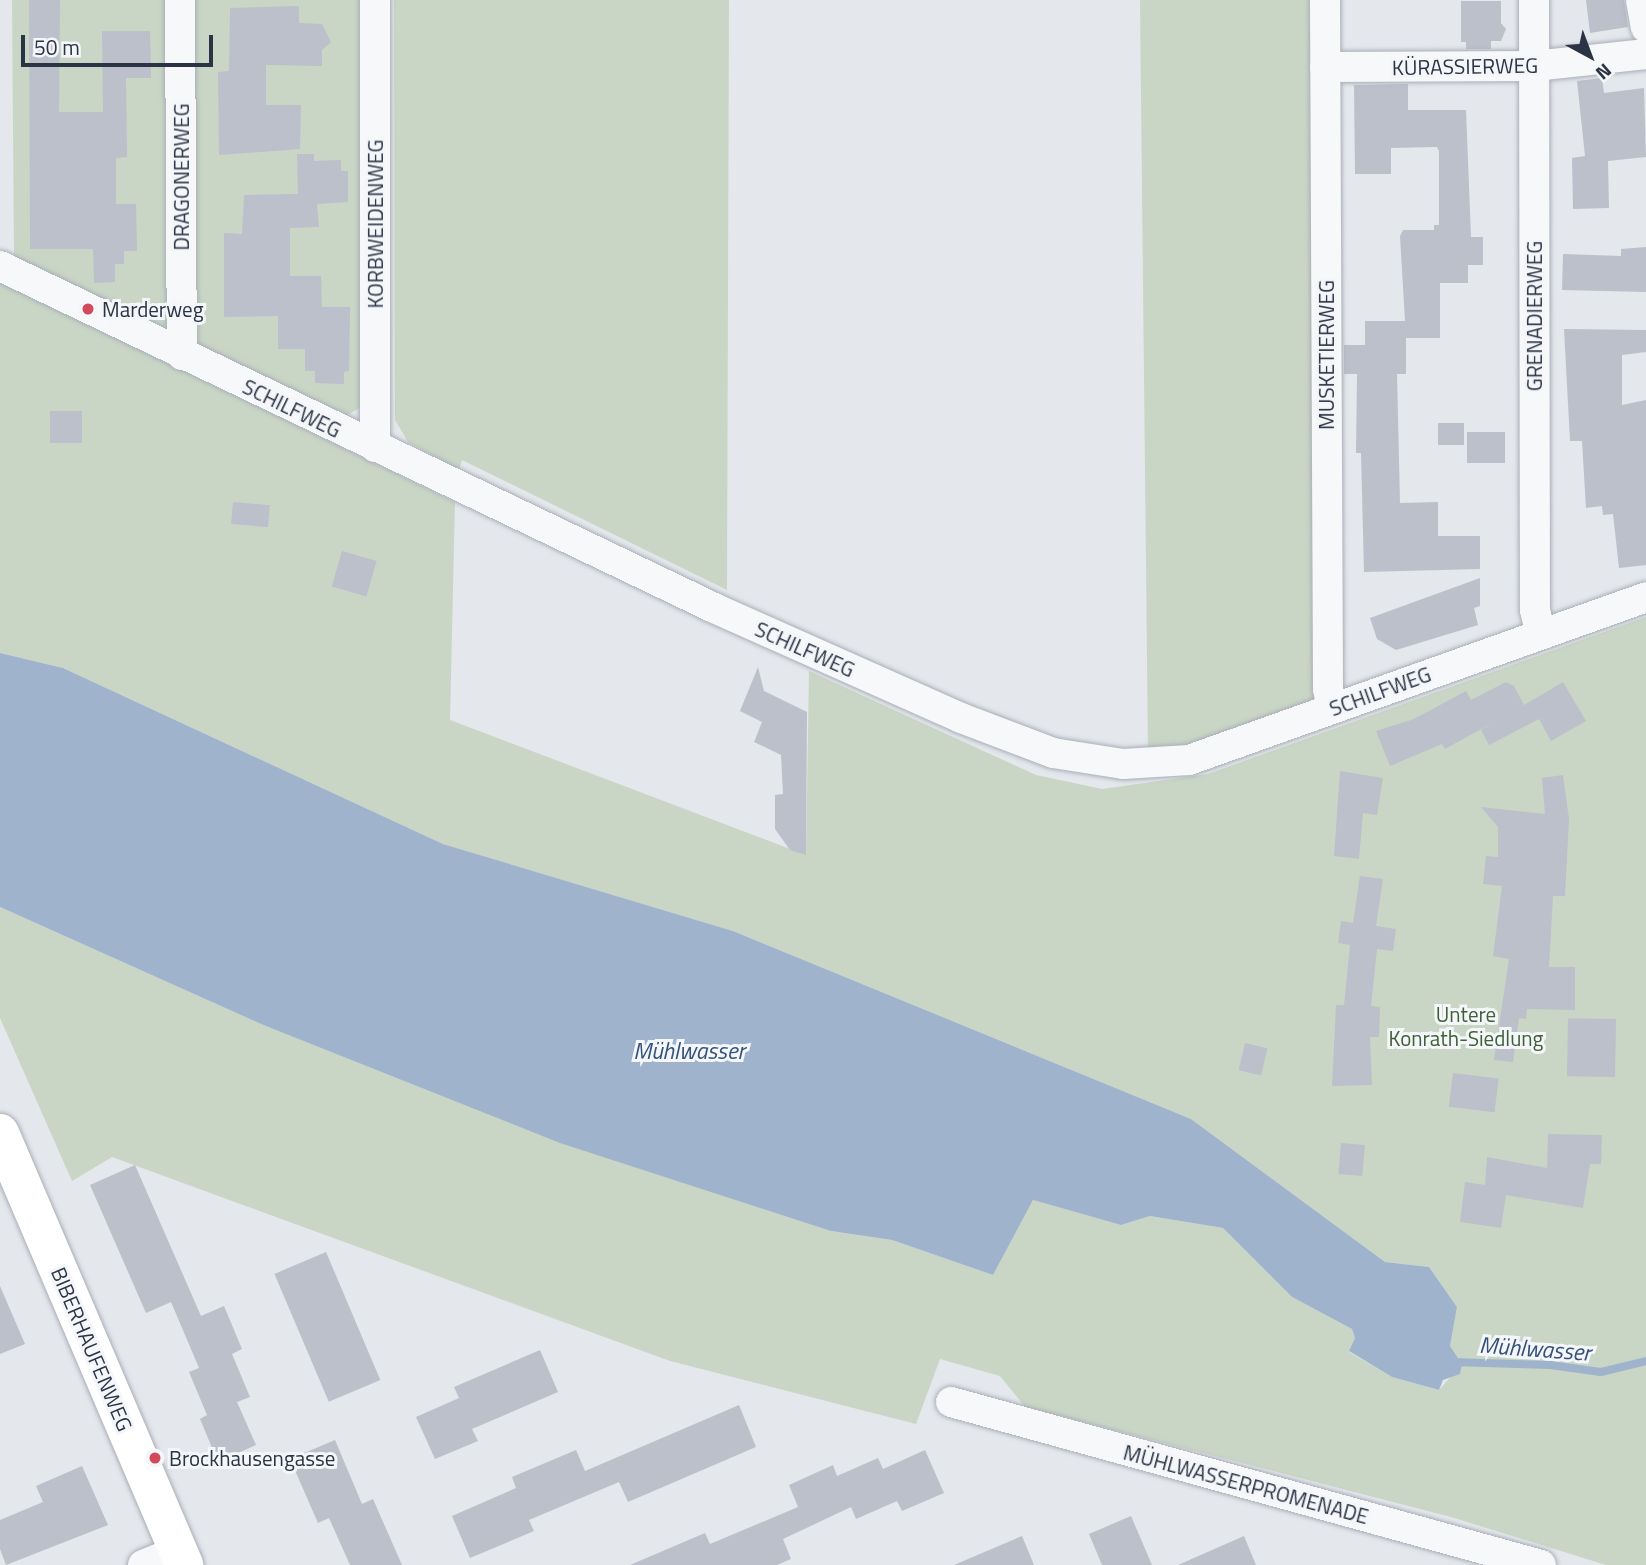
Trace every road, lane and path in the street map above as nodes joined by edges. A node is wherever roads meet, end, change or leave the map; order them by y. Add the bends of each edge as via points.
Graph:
1 (180, 0) edge
2 (375, 0) edge
3 (1325, 0) edge
4 (1534, 0) edge
5 (1641, 0) edge
6 (1646, 28) edge
7 (1646, 54) edge
8 (1534, 66) junction
9 (1325, 67) junction
10 (0, 266) edge
11 (182, 355) junction
12 (375, 447) junction
13 (1646, 597) edge
14 (1540, 632) junction
15 (1332, 709) junction
16 (0, 1133) edge
17 (951, 1402) dead end
18 (181, 1558) edge
19 (143, 1565) edge
20 (1541, 1565) edge

1 - 11 street, DRAGONERWEG
2 - 12 street, KORBWEIDENWEG
3 - 9 street, MUSKETIERWEG
4 - 8 street, GRENADIERWEG
5 - 6 street
7 - 8 street, KÜRASSIERWEG
8 - 9 street, KÜRASSIERWEG
8 - 14 street, GRENADIERWEG via 1535,610
9 - 15 street, MUSKETIERWEG via 1328,689
10 - 11 street, SCHILFWEG
11 - 12 street, SCHILFWEG
12 - 15 street, SCHILFWEG via 714,608 961,718 1054,753 1123,764 1169,763 1215,752
13 - 14 street, SCHILFWEG
14 - 15 street, SCHILFWEG
16 - 18 main road, BIBERHAUFENWEG
17 - 20 street, MÜHLWASSERPROMENADE
18 - 19 street

